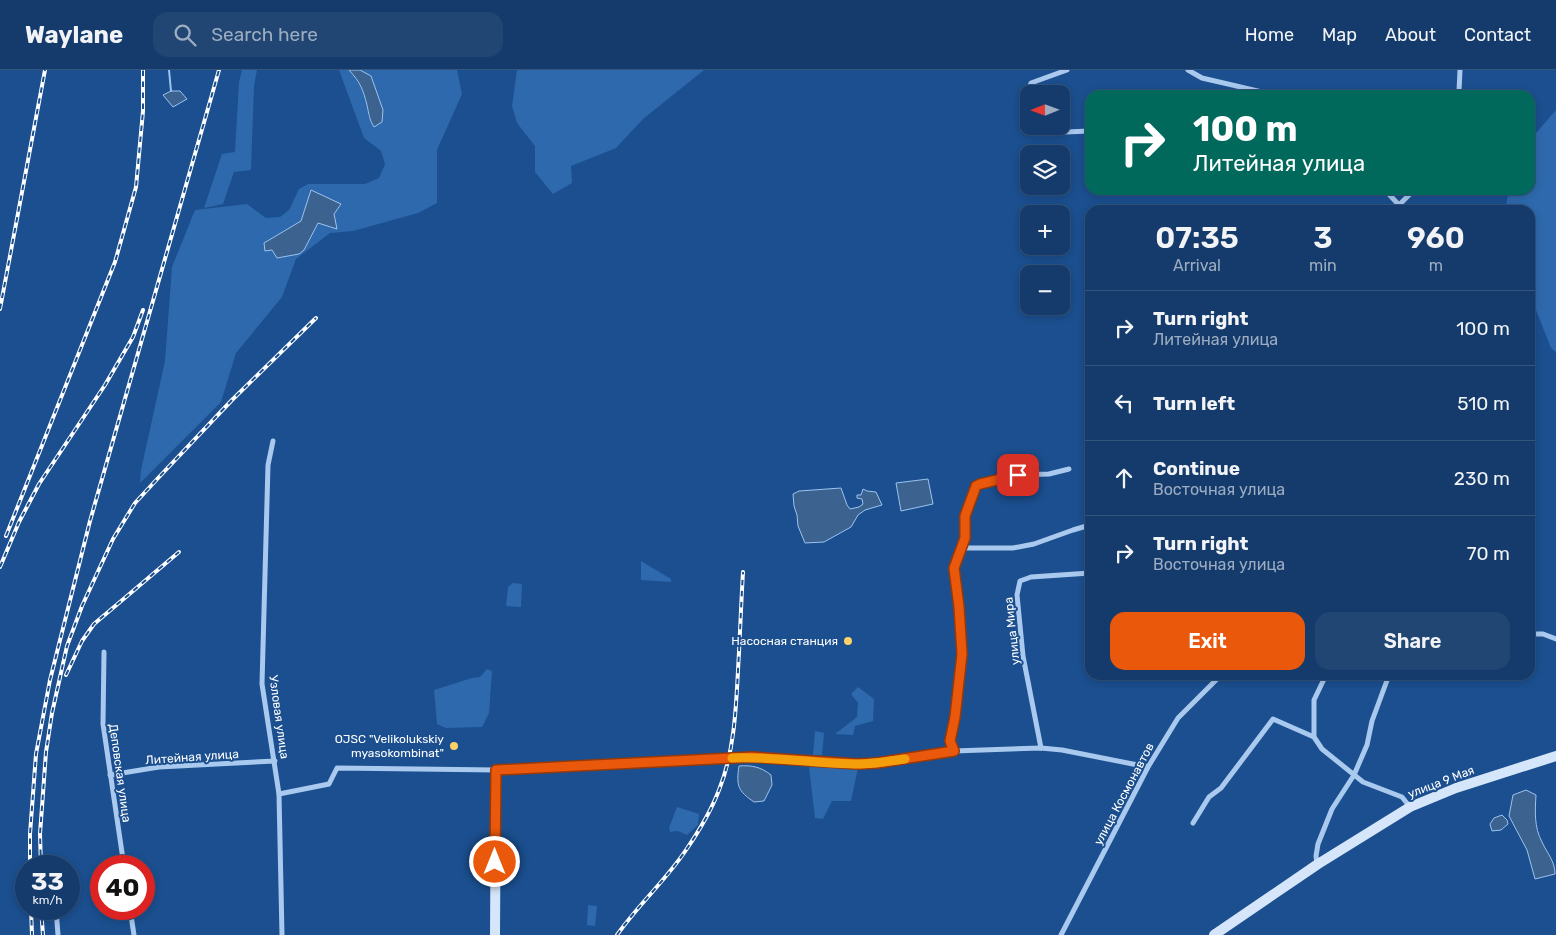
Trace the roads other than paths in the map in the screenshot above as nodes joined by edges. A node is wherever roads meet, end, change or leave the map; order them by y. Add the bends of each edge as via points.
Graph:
1 (1067, 70) edge
2 (1188, 70) edge
3 (1460, 70) edge
4 (1030, 85) edge
5 (1254, 90) edge
6 (1458, 90) edge
7 (1085, 131) edge
8 (1070, 132) edge
9 (1389, 195) edge
10 (1410, 195) edge
11 (1397, 205) edge
12 (1402, 205) edge
13 (273, 441) dead end
14 (1069, 469) dead end
15 (1085, 526) edge
16 (962, 548) junction
17 (1085, 573) edge
18 (1535, 634) edge
19 (1556, 639) edge
20 (104, 652) dead end
21 (1216, 680) edge
22 (1324, 680) edge
23 (1387, 680) edge
24 (1314, 736) junction
25 (1041, 748) junction
26 (954, 751) junction
27 (1556, 756) edge
28 (275, 761) junction
29 (1148, 767) junction
30 (496, 770) junction
31 (110, 775) junction
32 (1354, 775) junction
33 (279, 794) junction
34 (1410, 807) junction
35 (1193, 823) dead end
36 (122, 855) edge
37 (1318, 864) junction
38 (57, 920) edge
39 (132, 920) edge
40 (58, 935) edge
41 (134, 935) edge
42 (282, 935) edge
43 (495, 935) edge
44 (1061, 935) edge
45 (1214, 935) edge

1 - 4 street
2 - 5 street via 1202,78
3 - 6 street
7 - 8 street
9 - 11 street
10 - 12 street
13 - 28 street, Узловая улица via 268,465 262,684
14 - 16 street via 1049,474 1018,475 976,486 965,516
15 - 16 street via 1013,548
16 - 26 street via 954,568 962,654 950,741
17 - 25 street, улица Мира via 1031,577 1020,581 1017,595 1023,656
18 - 19 street
20 - 31 street, Деповская улица via 103,724
21 - 29 street, улица Космонавтов via 1178,718
22 - 24 street via 1314,700
23 - 32 street
24 - 32 street via 1322,750
24 - 35 street via 1273,719 1221,788 1209,797
25 - 26 street
25 - 29 street
26 - 30 street via 868,764 752,757
27 - 34 main road, улица 9 Мая via 1456,788
28 - 31 street, Литейная улица via 159,768
28 - 33 street, Узловая улица
29 - 44 street, улица Космонавтов
30 - 33 street via 337,768 329,784
30 - 43 main road
31 - 36 street, Деповская улица
32 - 34 street via 1402,797
32 - 37 street via 1332,809 1318,844
33 - 42 street, Узловая улица
34 - 37 main road, улица 9 Мая
37 - 45 main road, улица 9 Мая
38 - 40 street
39 - 41 street

